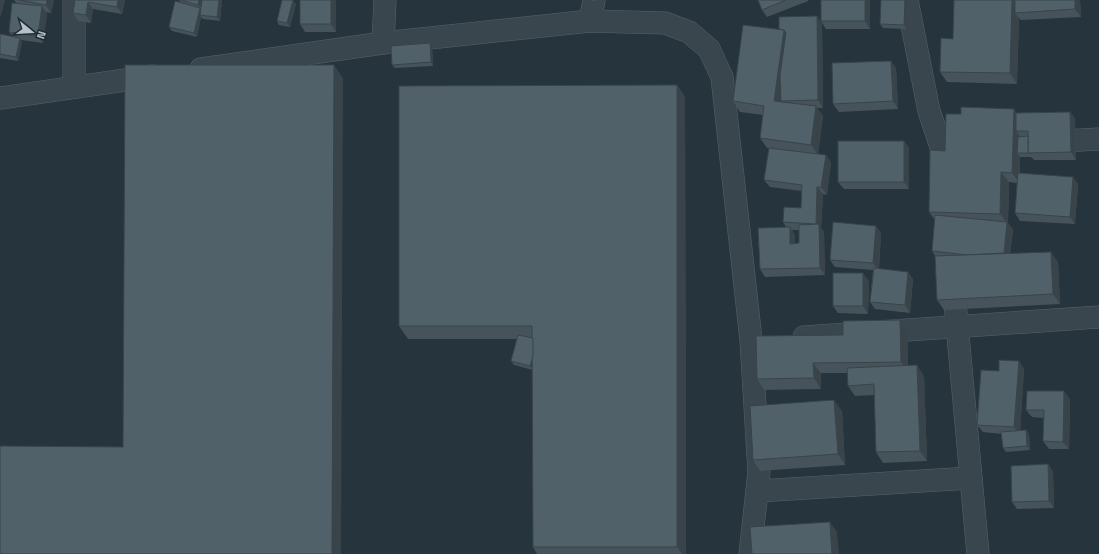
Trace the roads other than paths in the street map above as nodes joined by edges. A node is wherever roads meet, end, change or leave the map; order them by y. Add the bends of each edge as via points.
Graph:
1 (74, 0) edge
2 (385, 0) edge
3 (594, 0) edge
4 (907, 0) edge
5 (590, 21) junction
6 (384, 43) junction
7 (74, 87) junction
8 (0, 98) edge
9 (1099, 140) edge
10 (1028, 143) edge
11 (964, 146) edge
12 (941, 147) junction
13 (946, 202) edge
14 (952, 264) edge
15 (1099, 317) edge
16 (958, 327) junction
17 (751, 340) junction
18 (971, 478) junction
19 (756, 491) junction
20 (750, 554) edge
21 (978, 554) edge

1 - 7 street
2 - 6 street
3 - 5 street
4 - 12 street via 929,111
5 - 6 street
5 - 17 street via 664,23 689,32 709,49 722,77
6 - 7 street
7 - 8 street
9 - 10 street
11 - 12 street
12 - 13 street
14 - 16 street
15 - 16 street
16 - 17 street
16 - 18 street
17 - 19 street via 759,472
18 - 19 street
18 - 21 street
19 - 20 street

